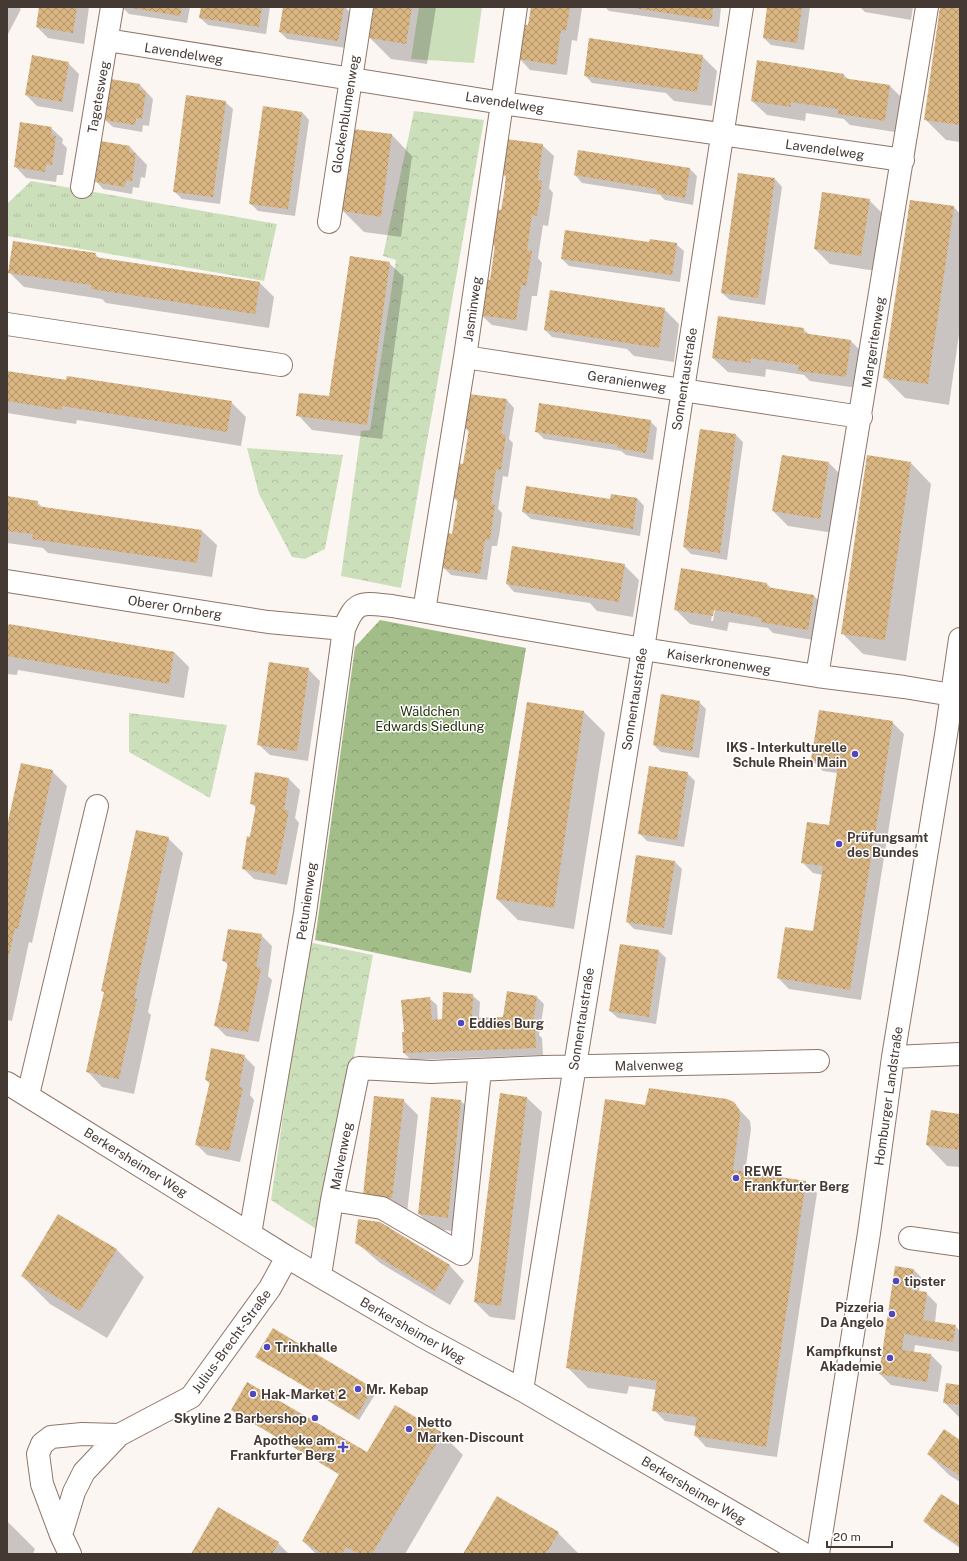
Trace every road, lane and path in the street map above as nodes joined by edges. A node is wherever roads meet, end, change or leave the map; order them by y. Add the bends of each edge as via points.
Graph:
1 (112, 7) edge
2 (362, 7) edge
3 (516, 7) edge
4 (742, 7) edge
5 (927, 7) edge
6 (107, 40) junction
7 (351, 79) junction
8 (502, 103) junction
9 (722, 135) junction
10 (903, 160) junction
11 (82, 187) dead end
12 (329, 222) dead end
13 (7, 324) edge
14 (465, 357) junction
15 (281, 365) dead end
16 (682, 390) junction
17 (861, 417) junction
18 (7, 582) edge
19 (392, 606) joint
20 (424, 611) junction
21 (344, 629) junction
22 (960, 639) edge
23 (642, 649) junction
24 (817, 676) junction
25 (952, 695) junction
26 (97, 806) dead end
27 (960, 1054) edge
28 (893, 1057) junction
29 (818, 1061) dead end
30 (573, 1067) junction
31 (480, 1070) junction
32 (7, 1083) edge
33 (28, 1095) junction
34 (332, 1200) junction
35 (250, 1234) junction
36 (910, 1238) dead end
37 (960, 1245) edge
38 (287, 1257) junction
39 (320, 1275) junction
40 (522, 1390) junction
41 (119, 1435) junction
42 (66, 1544) edge
43 (804, 1554) edge
44 (818, 1554) edge

1 - 6 street, Tagetesweg
2 - 7 street, Glockenblumenweg
3 - 8 street, Jasminweg
4 - 9 street, Sonnentaustraße
5 - 10 street, Margeritenweg
6 - 7 street, Lavendelweg
6 - 11 street, Tagetesweg
7 - 8 street, Lavendelweg
7 - 12 street, Glockenblumenweg
8 - 9 street, Lavendelweg
8 - 14 street, Jasminweg
9 - 10 street, Lavendelweg
9 - 16 street, Sonnentaustraße
10 - 17 street, Margeritenweg
13 - 15 street
14 - 16 street, Geranienweg
14 - 20 street, Jasminweg
16 - 17 street, Geranienweg
16 - 23 street, Sonnentaustraße
17 - 24 street, Margeritenweg
18 - 21 street, Oberer Ornberg via 268,622
19 - 20 street, Kaiserkronenweg
19 - 21 street, Petunienweg via 364,604 351,612
20 - 23 street, Kaiserkronenweg
21 - 35 street, Petunienweg via 305,913
22 - 25 street, Homburger Landstraße
23 - 24 street, Kaiserkronenweg
23 - 30 street, Sonnentaustraße
24 - 25 street, Kaiserkronenweg
25 - 28 street, Homburger Landstraße
26 - 33 street
27 - 28 street
28 - 44 street, Homburger Landstraße via 869,1232
29 - 30 street, Malvenweg
30 - 31 street, Malvenweg
30 - 40 street, Sonnentaustraße
31 - 34 street, Malvenweg via 431,1072 359,1068
31 - 34 street, Malvenweg via 461,1254 382,1208
32 - 33 street, Berkersheimer Weg
33 - 35 street, Berkersheimer Weg
34 - 39 street, Malvenweg
35 - 38 street, Berkersheimer Weg
36 - 37 street
38 - 39 street, Berkersheimer Weg
38 - 41 street, Julius-Brecht-Straße via 270,1288 190,1397
39 - 40 street, Berkersheimer Weg via 422,1336
40 - 43 street, Berkersheimer Weg
41 - 42 street, Julius-Brecht-Straße via 84,1472 74,1492
41 - 42 street, Julius-Brecht-Straße via 82,1434 51,1437 42,1444 38,1454 42,1484

